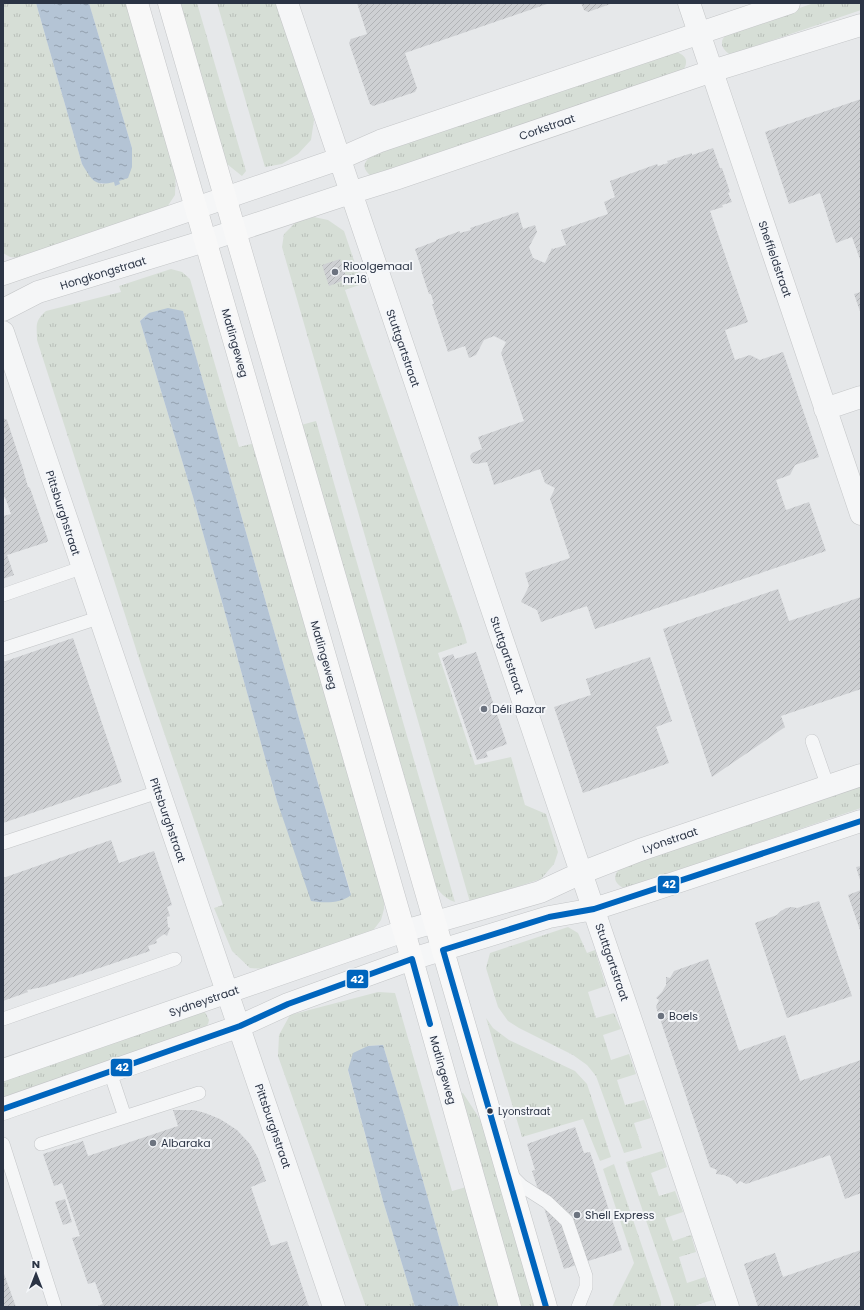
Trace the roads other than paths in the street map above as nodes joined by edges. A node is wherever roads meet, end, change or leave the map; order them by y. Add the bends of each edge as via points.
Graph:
1 (136, 3) edge
2 (169, 3) edge
3 (286, 3) edge
4 (689, 3) edge
5 (788, 3) edge
6 (861, 25) edge
7 (700, 34) junction
8 (712, 71) junction
9 (339, 160) junction
10 (350, 193) junction
11 (224, 198) junction
12 (195, 208) junction
13 (234, 232) junction
14 (205, 241) junction
15 (3, 274) edge
16 (3, 310) edge
17 (3, 332) edge
18 (861, 397) edge
19 (825, 409) junction
20 (861, 514) edge
21 (81, 568) junction
22 (3, 595) edge
23 (98, 618) junction
24 (3, 649) edge
25 (812, 741) dead end
26 (861, 775) edge
27 (828, 786) junction
28 (158, 792) junction
29 (861, 821) edge
30 (3, 843) edge
31 (581, 873) junction
32 (594, 909) junction
33 (436, 923) junction
34 (404, 932) junction
35 (443, 950) junction
36 (175, 959) dead end
37 (412, 959) junction
38 (227, 993) junction
39 (3, 1019) edge
40 (240, 1026) junction
41 (3, 1070) edge
42 (110, 1072) junction
43 (199, 1093) dead end
44 (3, 1109) edge
45 (125, 1117) junction
46 (3, 1144) edge
47 (41, 1144) dead end
48 (507, 1171) junction
49 (55, 1307) edge
50 (334, 1307) edge
51 (510, 1307) edge
52 (546, 1307) edge
53 (578, 1307) edge
54 (728, 1307) edge

1 - 12 main road, Matlingeweg
2 - 11 main road
3 - 9 street, Stuttgartstraat
4 - 7 street, Sheffieldstraat
5 - 7 street
6 - 8 street, Corkstraat
7 - 8 street, Sheffieldstraat
7 - 9 street via 380,141
8 - 10 street, Corkstraat
8 - 19 street, Sheffieldstraat
9 - 10 street, Stuttgartstraat
9 - 11 street
10 - 13 street, Corkstraat
10 - 31 street, Stuttgartstraat
11 - 12 street
11 - 13 main road
12 - 14 main road, Matlingeweg
12 - 15 street
13 - 14 street, Hongkongstraat
13 - 33 main road
14 - 16 street, Hongkongstraat via 38,292
14 - 34 main road, Matlingeweg
17 - 21 street, Pittsburghstraat
18 - 19 street
19 - 20 street, Sheffieldstraat
21 - 22 lane
21 - 23 street, Pittsburghstraat
23 - 24 lane
23 - 28 street, Pittsburghstraat
25 - 27 lane
26 - 27 street, Lyonstraat
27 - 31 street, Lyonstraat via 640,850
28 - 30 lane
28 - 38 street, Pittsburghstraat
29 - 32 street
31 - 32 street, Stuttgartstraat
31 - 33 street, Lyonstraat via 540,892
32 - 35 street via 549,917
32 - 54 street, Stuttgartstraat
33 - 34 street, Sydneystraat
33 - 35 main road
34 - 37 main road, Matlingeweg
34 - 38 street, Sydneystraat
35 - 37 street
35 - 48 main road
36 - 39 lane
37 - 40 street via 288,1004
37 - 51 main road, Matlingeweg
38 - 40 street, Pittsburghstraat
38 - 41 street, Sydneystraat
40 - 42 street
40 - 50 street, Pittsburghstraat
42 - 44 street
42 - 45 lane
43 - 45 lane
45 - 47 lane
46 - 49 lane
48 - 52 main road
48 - 53 lane via 567,1221 586,1276 586,1287

